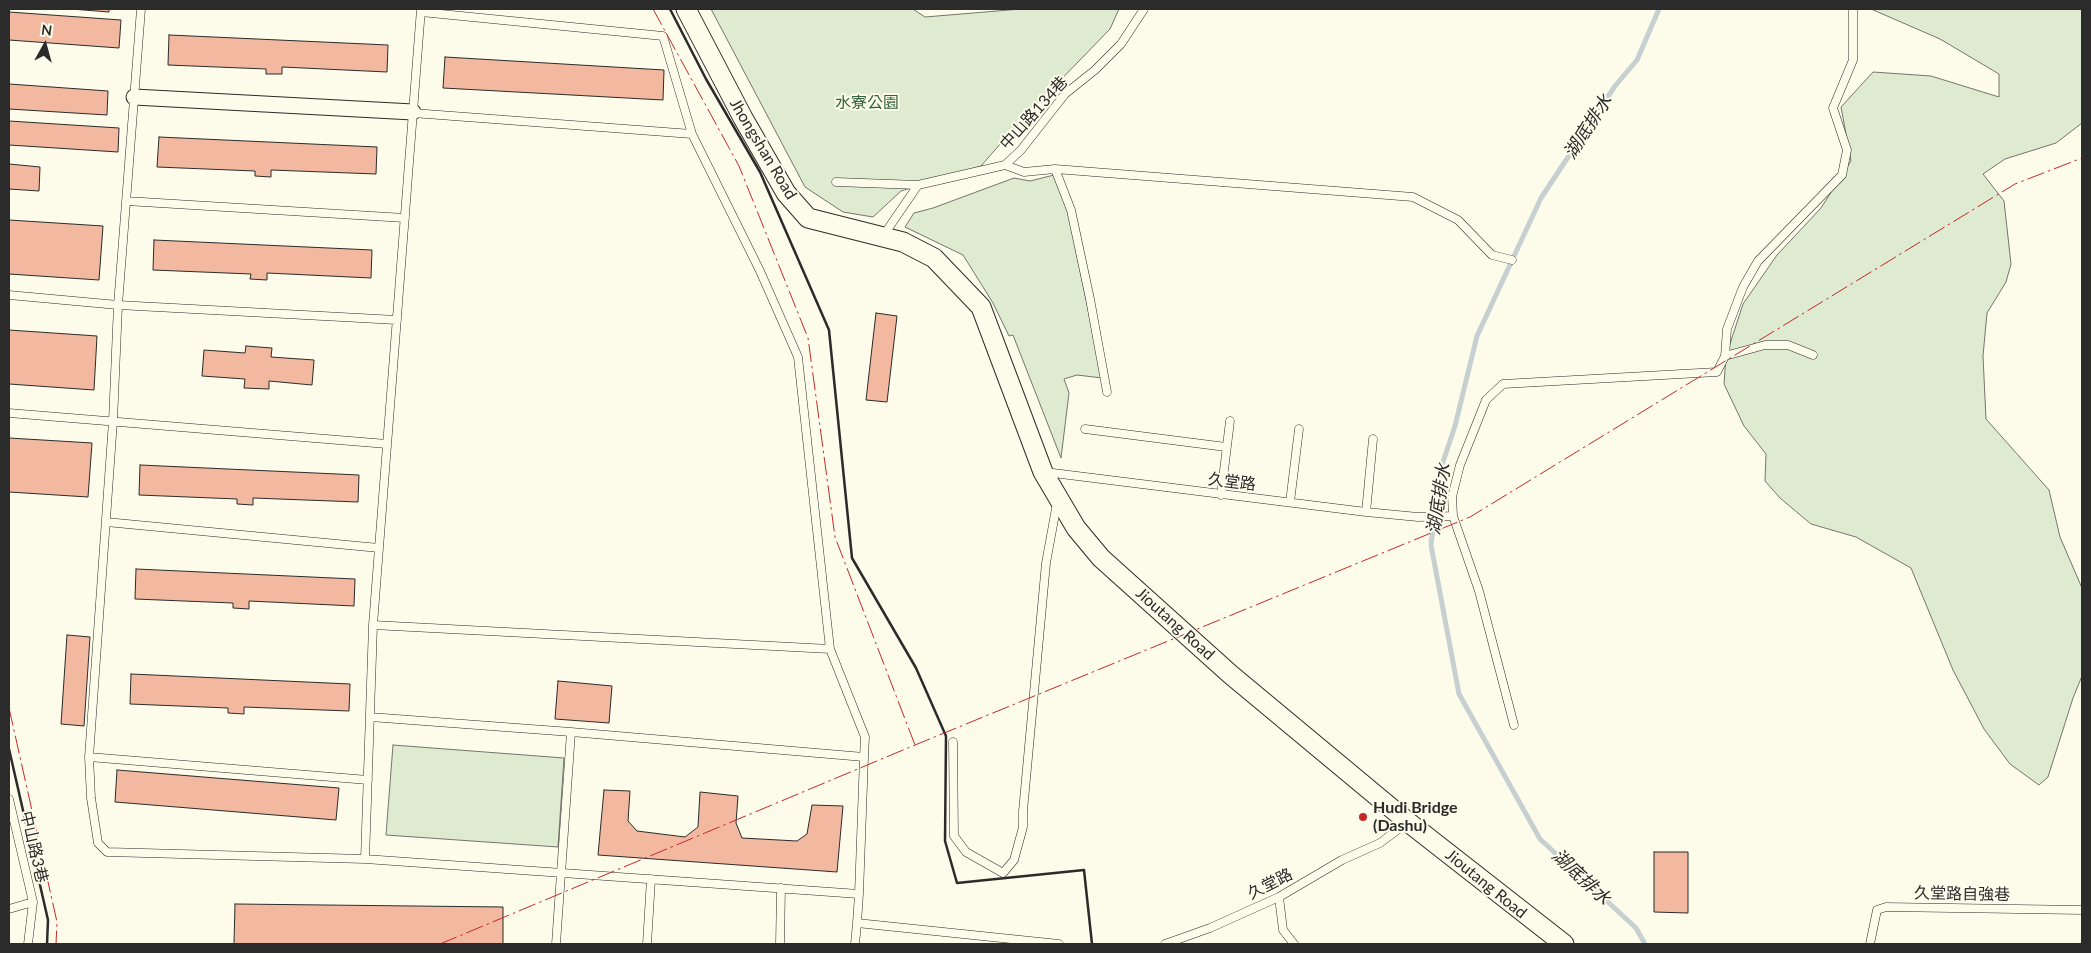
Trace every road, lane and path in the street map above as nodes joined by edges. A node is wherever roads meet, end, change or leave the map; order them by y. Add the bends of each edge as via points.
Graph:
1 (141, 9) edge
2 (686, 9) edge
3 (1144, 9) edge
4 (421, 10) edge
5 (1853, 11) dead end
6 (134, 97) junction
7 (413, 113) junction
8 (692, 134) junction
9 (1005, 165) junction
10 (1055, 169) junction
11 (836, 182) dead end
12 (918, 185) junction
13 (126, 201) junction
14 (405, 218) junction
15 (881, 238) junction
16 (1512, 260) dead end
17 (9, 295) edge
18 (118, 305) junction
19 (397, 320) junction
20 (1813, 355) dead end
21 (1725, 356) junction
22 (1107, 392) dead end
23 (9, 413) edge
24 (113, 421) junction
25 (1230, 421) dead end
26 (1085, 429) dead end
27 (1299, 430) dead end
28 (1373, 438) dead end
29 (387, 444) junction
30 (1226, 447) junction
31 (1043, 472) junction
32 (1221, 495) junction
33 (1058, 499) junction
34 (1290, 502) junction
35 (1366, 512) junction
36 (1453, 516) junction
37 (106, 522) junction
38 (379, 548) junction
39 (373, 625) junction
40 (830, 649) junction
41 (370, 717) junction
42 (1514, 725) dead end
43 (571, 732) junction
44 (953, 742) dead end
45 (89, 757) junction
46 (864, 757) junction
47 (368, 780) junction
48 (9, 799) edge
49 (1408, 822) junction
50 (365, 859) junction
51 (561, 872) junction
52 (651, 879) junction
53 (782, 888) junction
54 (859, 894) junction
55 (1279, 897) junction
56 (33, 902) junction
57 (9, 909) edge
58 (2082, 910) edge
59 (857, 923) junction
60 (988, 940) edge
61 (28, 944) edge
62 (556, 944) edge
63 (647, 944) edge
64 (780, 944) edge
65 (855, 944) edge
66 (1059, 944) edge
67 (1165, 944) edge
68 (1294, 944) edge
69 (1564, 944) edge
70 (1870, 944) edge

1 - 6 lane
2 - 15 street, Jhongshan Road via 786,193 808,218
3 - 9 lane, 中山路134巷 via 1121,44 1065,94 1022,150
4 - 7 lane
4 - 8 lane via 663,36
5 - 21 lane via 1853,60 1833,108 1847,150 1842,176 1758,261 1743,287 1726,329
6 - 7 street
6 - 13 lane
7 - 8 lane
7 - 14 lane
8 - 40 lane via 760,271 798,357
9 - 10 lane via 1024,172
9 - 12 lane, 中山路134巷
10 - 16 lane via 1413,197 1458,220 1492,255
10 - 22 lane via 1071,210
11 - 12 lane, 中山路134巷
12 - 15 lane
13 - 14 lane
13 - 18 lane
14 - 19 lane
15 - 31 street, Jioutang Road via 903,242 934,258 980,307
17 - 18 lane
18 - 19 lane
18 - 24 lane
19 - 29 lane
20 - 21 lane via 1788,345 1765,345
21 - 36 lane via 1717,372 1503,384 1486,400 1460,465 1452,497
23 - 24 lane
24 - 29 lane
24 - 37 lane
25 - 30 lane
26 - 30 lane
27 - 34 lane
28 - 35 lane
29 - 38 lane
30 - 32 lane
31 - 32 lane, 久堂路
31 - 33 street, Jioutang Road
32 - 34 lane, 久堂路
33 - 44 lane via 1046,563 1023,827 1014,860 1004,873 966,852 954,836
33 - 49 street, Jioutang Road via 1076,528 1101,558 1230,674
34 - 35 lane, 久堂路
35 - 36 lane, 久堂路 via 1418,517
36 - 42 lane via 1480,592
37 - 38 lane
37 - 45 lane
38 - 39 lane
39 - 40 lane
39 - 41 lane
40 - 46 lane via 865,737
41 - 43 lane
41 - 47 lane
43 - 46 lane
43 - 51 lane
45 - 47 lane
45 - 50 lane via 98,843 107,852
46 - 54 lane
47 - 50 lane
48 - 56 lane, 中山路3巷
49 - 55 lane, 久堂路 via 1380,843 1342,860
49 - 69 street, Jioutang Road
50 - 51 lane
51 - 52 lane
51 - 62 lane
52 - 53 lane
52 - 63 lane
53 - 54 lane
53 - 64 lane
54 - 59 lane
55 - 67 lane, 久堂路
55 - 68 lane via 1283,930
56 - 57 lane, 中山路3巷
56 - 61 lane, 中山路3巷
58 - 70 lane, 久堂路自強巷 via 1886,907 1877,910
59 - 60 lane
59 - 65 lane
60 - 66 lane

